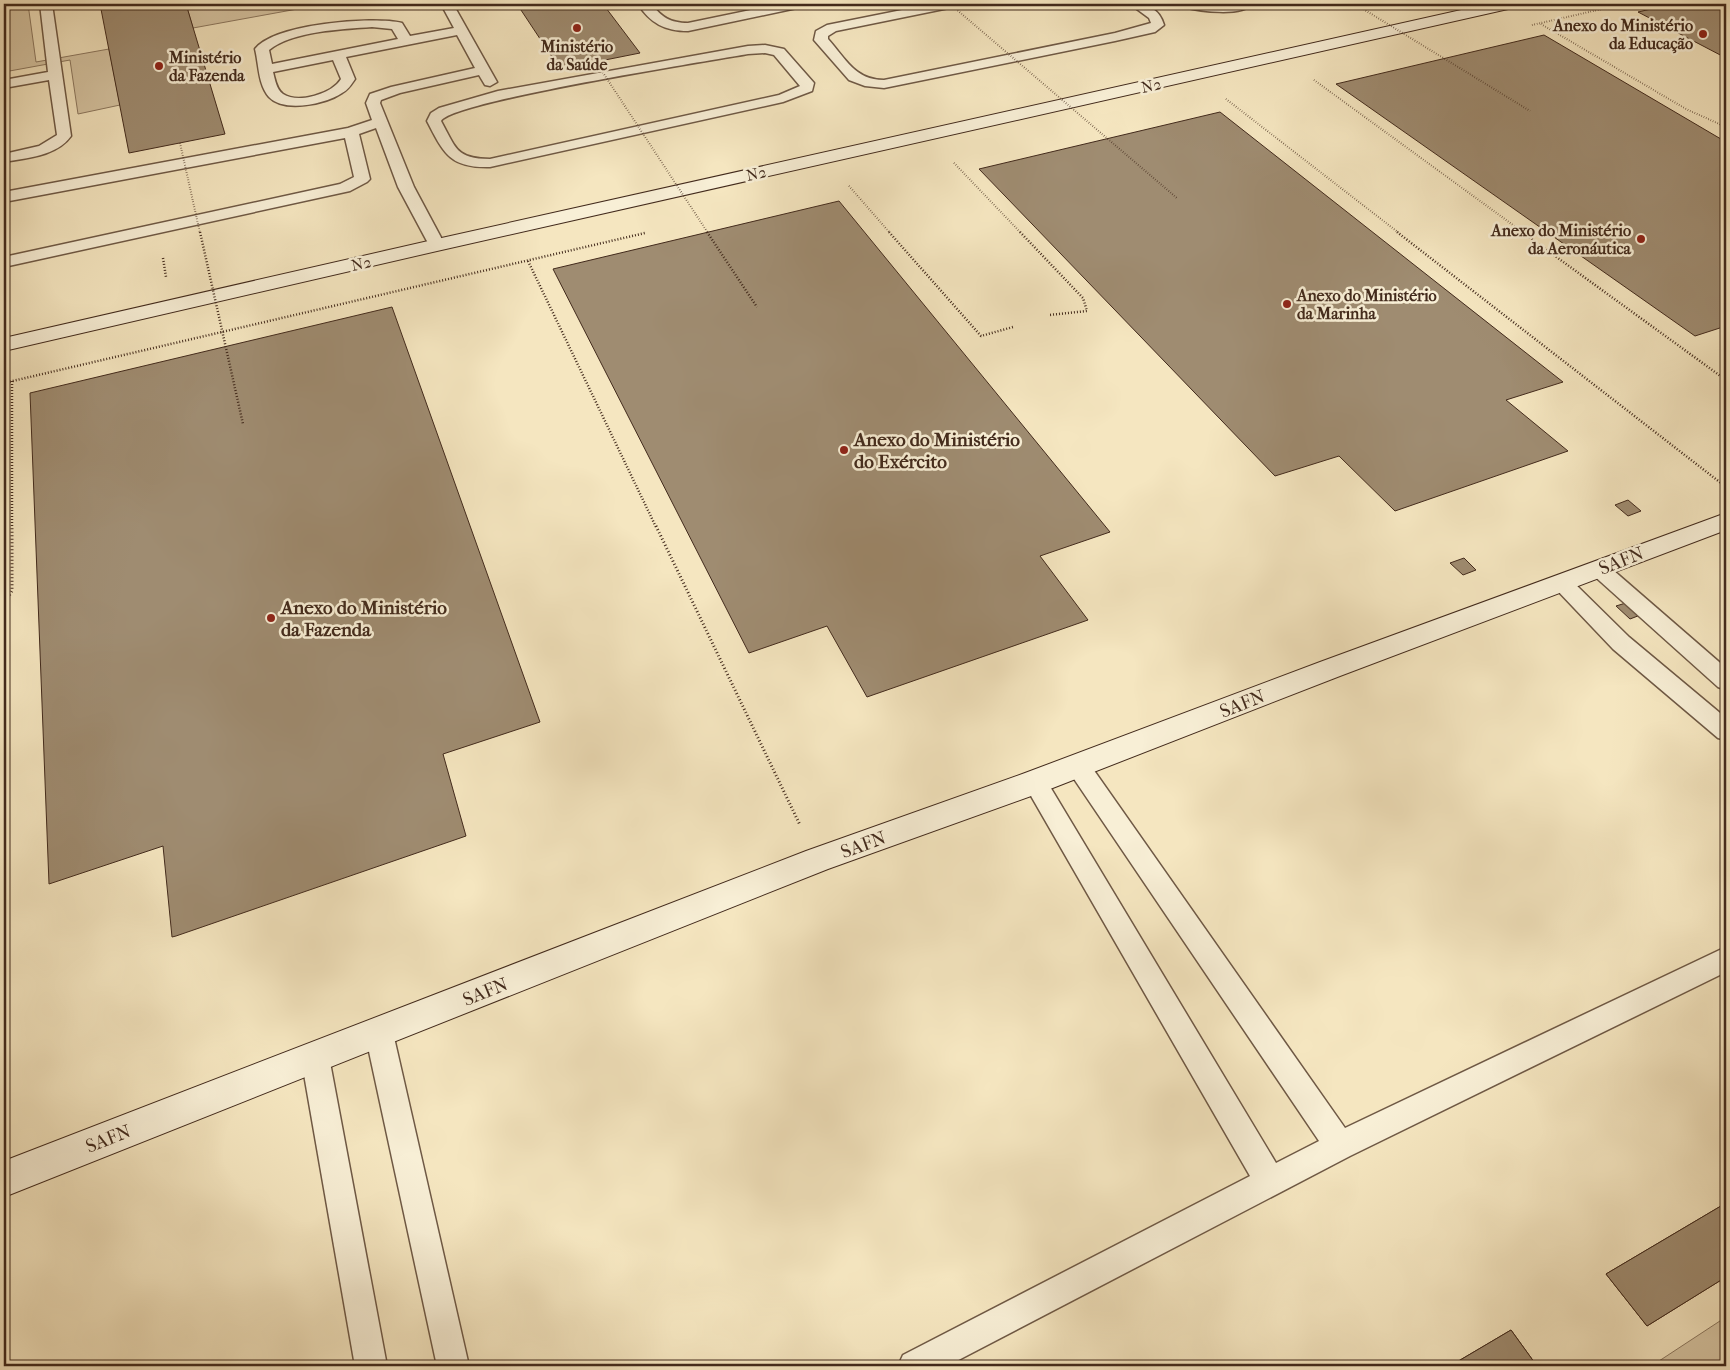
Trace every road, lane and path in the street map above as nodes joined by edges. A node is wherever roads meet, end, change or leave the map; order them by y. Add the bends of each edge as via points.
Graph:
1 (46, 4) edge
2 (447, 4) edge
3 (644, 4) edge
4 (797, 4) edge
5 (950, 4) edge
6 (1136, 4) edge
7 (1188, 4) edge
8 (1247, 4) edge
9 (1355, 4) edge
10 (1508, 4) edge
11 (857, 9) dead end
12 (869, 20) junction
13 (1541, 23) dead end
14 (462, 30) junction
15 (406, 41) junction
16 (338, 55) junction
17 (596, 62) dead end
18 (267, 69) junction
19 (482, 70) junction
20 (57, 74) junction
21 (1311, 78) dead end
22 (4, 84) edge
23 (498, 95) junction
24 (1225, 98) dead end
25 (1530, 111) dead end
26 (379, 122) junction
27 (1726, 127) edge
28 (351, 132) junction
29 (180, 143) dead end
30 (4, 158) edge
31 (954, 163) dead end
32 (849, 186) dead end
33 (4, 197) edge
34 (1178, 199) dead end
35 (159, 228) junction
36 (436, 245) junction
37 (528, 261) dead end
38 (4, 262) edge
39 (756, 307) dead end
40 (170, 308) junction
41 (1049, 315) dead end
42 (1013, 327) dead end
43 (4, 345) edge
44 (1726, 380) edge
45 (12, 381) dead end
46 (242, 424) dead end
47 (1726, 487) edge
48 (1726, 521) edge
49 (1599, 569) junction
50 (1562, 583) junction
51 (4, 604) edge
52 (1726, 681) edge
53 (1726, 731) edge
54 (1078, 766) junction
55 (1035, 782) junction
56 (817, 860) junction
57 (1726, 959) edge
58 (379, 1033) junction
59 (315, 1057) junction
60 (1340, 1146) junction
61 (4, 1179) edge
62 (1270, 1182) junction
63 (371, 1366) edge
64 (452, 1366) edge
65 (914, 1366) edge

1 - 20 lane
2 - 14 lane
3 - 4 lane via 659,22 688,27
5 - 12 lane
5 - 34 path, bridge
6 - 12 lane via 1155,16 1158,26 989,64 873,84 854,78 821,40 825,31
7 - 8 lane via 1219,10
9 - 25 path, bridge
10 - 36 main road, N2
11 - 12 lane
13 - 27 path via 1686,109
14 - 15 lane
14 - 19 lane
15 - 16 lane
15 - 18 lane via 397,26 378,23 286,36 262,49
16 - 18 lane
16 - 18 lane via 347,84 330,96 311,100 279,98 272,90
17 - 39 path, bridge
19 - 23 lane
19 - 26 lane via 375,97 373,103
20 - 22 lane
20 - 30 lane via 64,136 43,150
21 - 44 path
23 - 23 lane via 460,105 436,116 434,121 455,158 474,164 490,163 783,98 808,88 779,52 765,49
24 - 47 path
26 - 28 lane
26 - 36 lane via 406,187
28 - 33 lane
28 - 35 lane via 363,173 362,179 345,188
29 - 46 path, bridge
31 - 41 path via 1083,298 1087,312
32 - 42 path via 981,336
35 - 38 lane
35 - 40 path
36 - 40 main road, N2
37 - 56 path
40 - 43 main road, N2
45 - 51 path via 12,591
48 - 49 main road, SAFN
49 - 50 main road, SAFN
49 - 52 lane
50 - 53 lane via 1620,643
50 - 54 main road, SAFN
54 - 55 main road, SAFN
54 - 60 lane
55 - 56 main road, SAFN
55 - 62 lane
56 - 58 main road, SAFN
57 - 60 lane
58 - 59 main road, SAFN
58 - 64 lane
59 - 61 main road, SAFN
59 - 63 lane
60 - 62 lane
62 - 65 lane

